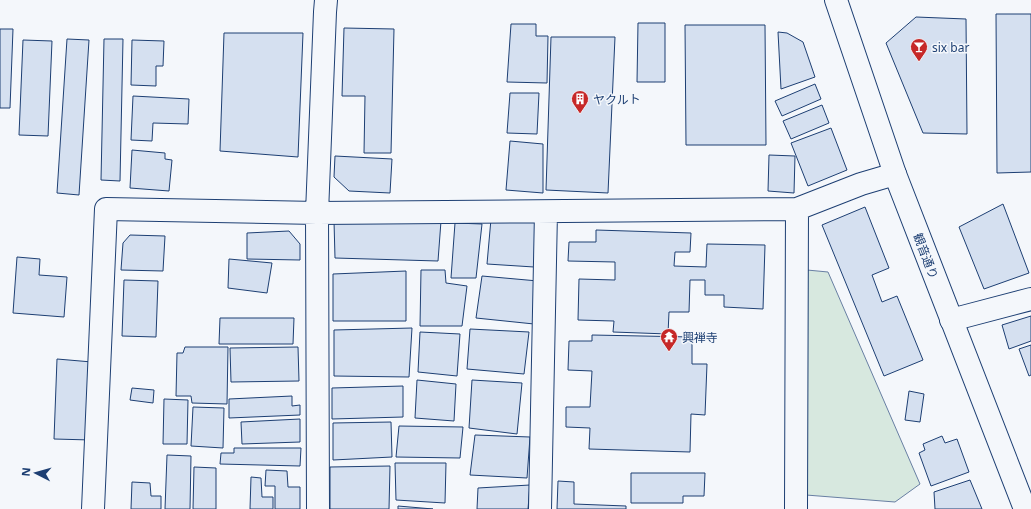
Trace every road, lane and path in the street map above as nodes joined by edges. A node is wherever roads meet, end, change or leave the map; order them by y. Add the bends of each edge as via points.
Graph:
1 (326, 0) edge
2 (836, 0) edge
3 (895, 174) junction
4 (797, 209) junction
5 (546, 212) junction
6 (317, 213) junction
7 (1031, 299) edge
8 (951, 320) junction
9 (93, 509) edge
10 (318, 509) edge
11 (540, 509) edge
12 (796, 509) edge
13 (1025, 509) edge

1 - 6 street
2 - 3 street, 観音通り
3 - 4 street via 861,184
3 - 8 street, 観音通り
4 - 5 street
4 - 12 street
5 - 6 street
5 - 11 street
6 - 9 street via 106,209
6 - 10 street
7 - 8 street
8 - 13 street, 観音通り

